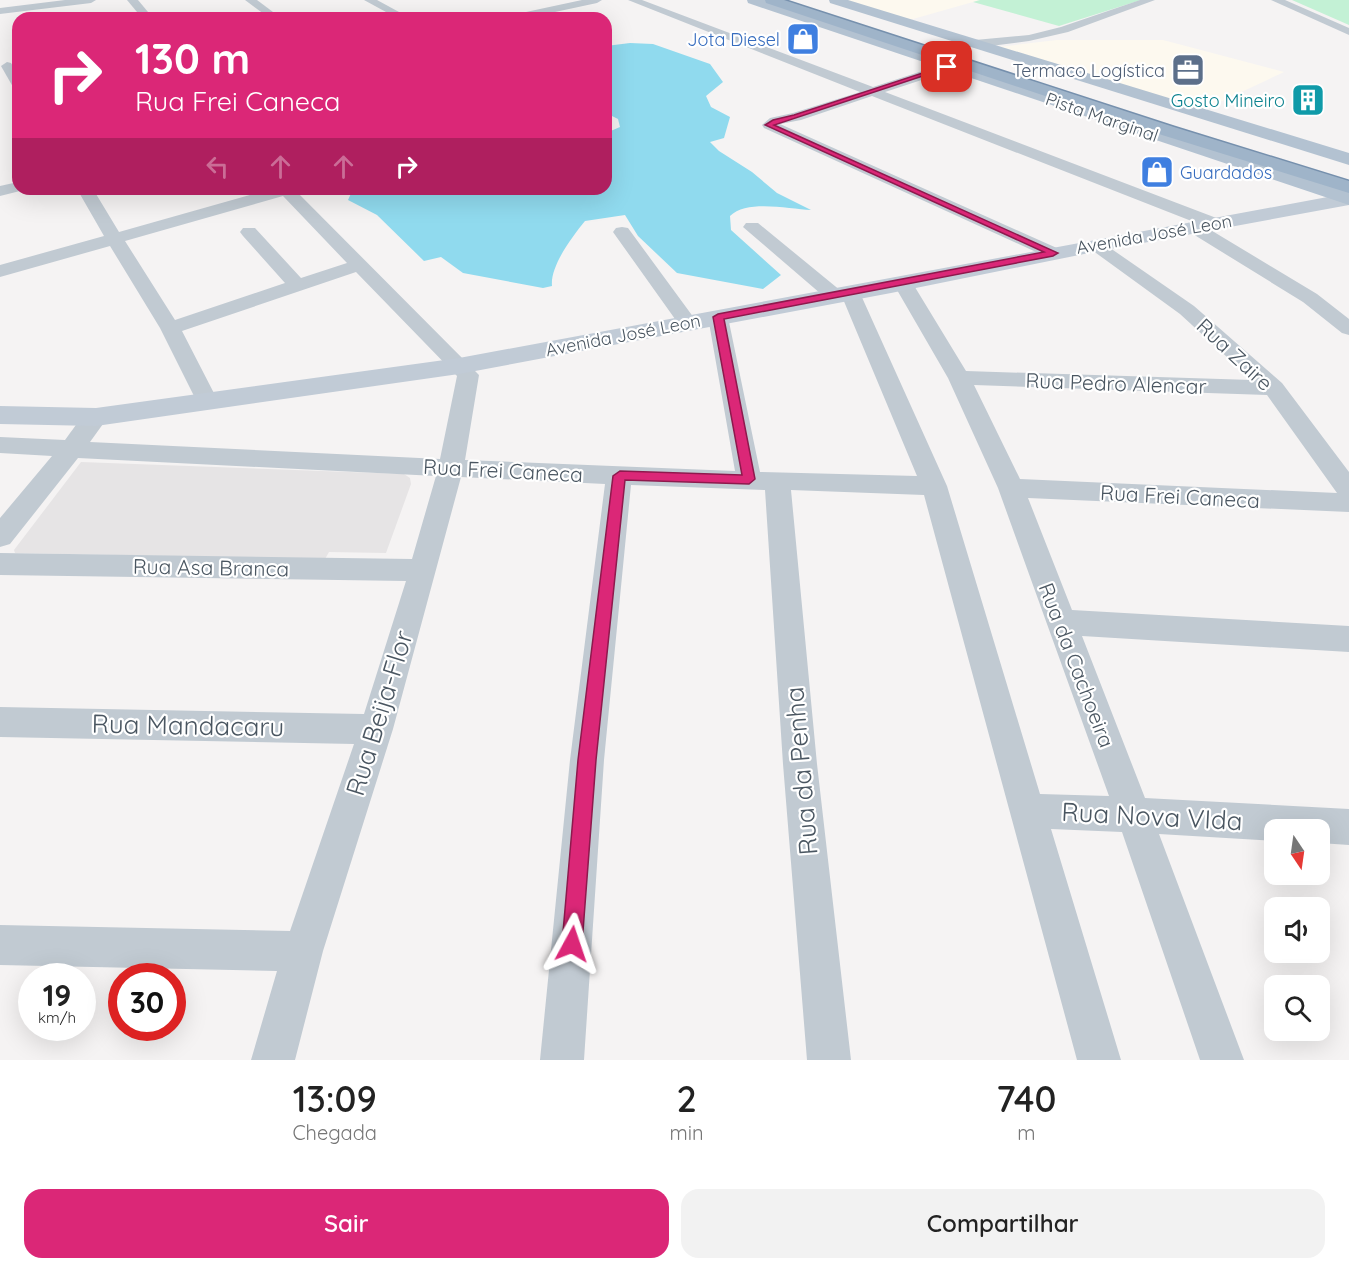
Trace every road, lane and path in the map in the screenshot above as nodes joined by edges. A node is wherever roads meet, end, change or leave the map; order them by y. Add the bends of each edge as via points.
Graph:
1 (92, 0) edge
2 (132, 0) edge
3 (250, 0) edge
4 (369, 0) edge
5 (597, 0) edge
6 (633, 0) edge
7 (753, 0) edge
8 (771, 0) edge
9 (815, 0) edge
10 (835, 0) edge
11 (1150, 0) edge
12 (1276, 0) edge
13 (0, 11) edge
14 (143, 12) edge
15 (268, 12) edge
16 (393, 12) edge
17 (551, 12) edge
18 (1349, 32) edge
19 (975, 44) junction
20 (1002, 52) junction
21 (951, 66) junction
22 (1096, 89) junction
23 (873, 92) junction
24 (1168, 131) junction
25 (1349, 159) edge
26 (1349, 168) edge
27 (1269, 173) junction
28 (1349, 187) edge
29 (89, 195) edge
30 (265, 195) edge
31 (292, 195) edge
32 (1349, 199) edge
33 (1204, 225) junction
34 (752, 227) dead end
35 (249, 232) dead end
36 (622, 232) dead end
37 (116, 238) junction
38 (1094, 245) junction
39 (1053, 253) junction
40 (359, 265) junction
41 (0, 271) edge
42 (897, 285) junction
43 (298, 286) junction
44 (850, 293) junction
45 (718, 317) junction
46 (687, 322) junction
47 (170, 327) junction
48 (1349, 328) edge
49 (459, 366) junction
50 (959, 378) junction
51 (1274, 388) junction
52 (207, 401) junction
53 (0, 415) edge
54 (96, 417) junction
55 (0, 446) edge
56 (72, 449) junction
57 (451, 467) junction
58 (620, 476) junction
59 (763, 480) junction
60 (934, 486) junction
61 (1011, 488) junction
62 (1349, 490) edge
63 (1349, 503) edge
64 (0, 537) edge
65 (0, 564) edge
66 (423, 570) junction
67 (1060, 622) junction
68 (1349, 639) edge
69 (0, 722) edge
70 (376, 729) junction
71 (1034, 811) junction
72 (1117, 814) junction
73 (1349, 827) edge
74 (0, 945) edge
75 (303, 951) junction
76 (273, 1060) edge
77 (562, 1060) edge
78 (829, 1060) edge
79 (1099, 1060) edge
80 (1222, 1060) edge

1 - 13 street
2 - 14 street
3 - 15 street
4 - 16 street
5 - 17 street
6 - 23 street
7 - 21 main road, Pista Marginal
8 - 24 highway
9 - 22 highway
10 - 19 main road, Pista Marginal
11 - 19 street via 1056,32
12 - 18 street
19 - 20 main road, Pista Marginal
20 - 22 highway
20 - 25 main road, Pista Marginal
21 - 23 street
21 - 27 main road, Pista Marginal
22 - 26 highway
23 - 33 street
23 - 39 street via 769,124
24 - 27 highway
24 - 28 highway
27 - 32 main road, Pista Marginal
29 - 37 street
30 - 37 street
31 - 40 street
32 - 33 main road, Avenida José Leon
33 - 38 main road, Avenida José Leon
33 - 48 street
34 - 44 street
35 - 43 street
36 - 46 street
37 - 41 street
37 - 47 street
38 - 39 main road, Avenida José Leon
38 - 51 street, Rua Zaire via 1187,310
39 - 42 main road, Avenida José Leon
40 - 43 street
40 - 49 street
42 - 44 main road, Avenida José Leon
42 - 50 street, Rua da Cachoeira
43 - 47 street
44 - 45 main road, Avenida José Leon
44 - 60 street
45 - 46 main road, Avenida José Leon
45 - 59 street, Rua da Penha
46 - 49 main road, Avenida José Leon
47 - 52 street
49 - 52 main road, Avenida José Leon
49 - 57 street, Rua Beija-Flor via 468,375
50 - 51 street, Rua Pedro Alencar
50 - 61 street, Rua da Cachoeira
51 - 62 street, Rua Zaire
52 - 54 main road, Avenida José Leon
53 - 54 main road, Avenida José Leon
54 - 56 street
55 - 56 street, Rua Frei Caneca
56 - 57 street, Rua Frei Caneca
56 - 64 street
57 - 58 street, Rua Frei Caneca
57 - 66 street, Rua Beija-Flor
58 - 59 street, Rua Frei Caneca
58 - 77 street via 587,760
59 - 60 street, Rua Frei Caneca
59 - 78 street, Rua da Penha via 800,764
60 - 71 street
61 - 63 street, Rua Frei Caneca
61 - 67 street, Rua da Cachoeira
65 - 66 street, Rua Asa Branca
66 - 70 street, Rua Beija-Flor
67 - 68 street
67 - 72 street, Rua da Cachoeira
69 - 70 street, Rua Mandacaru
70 - 75 street, Rua Beija-Flor
71 - 72 street, Rua Nova VIda
71 - 79 street
72 - 73 street, Rua Nova VIda
72 - 80 street, Rua da Cachoeira
74 - 75 street
75 - 76 street, Rua Beija-Flor

